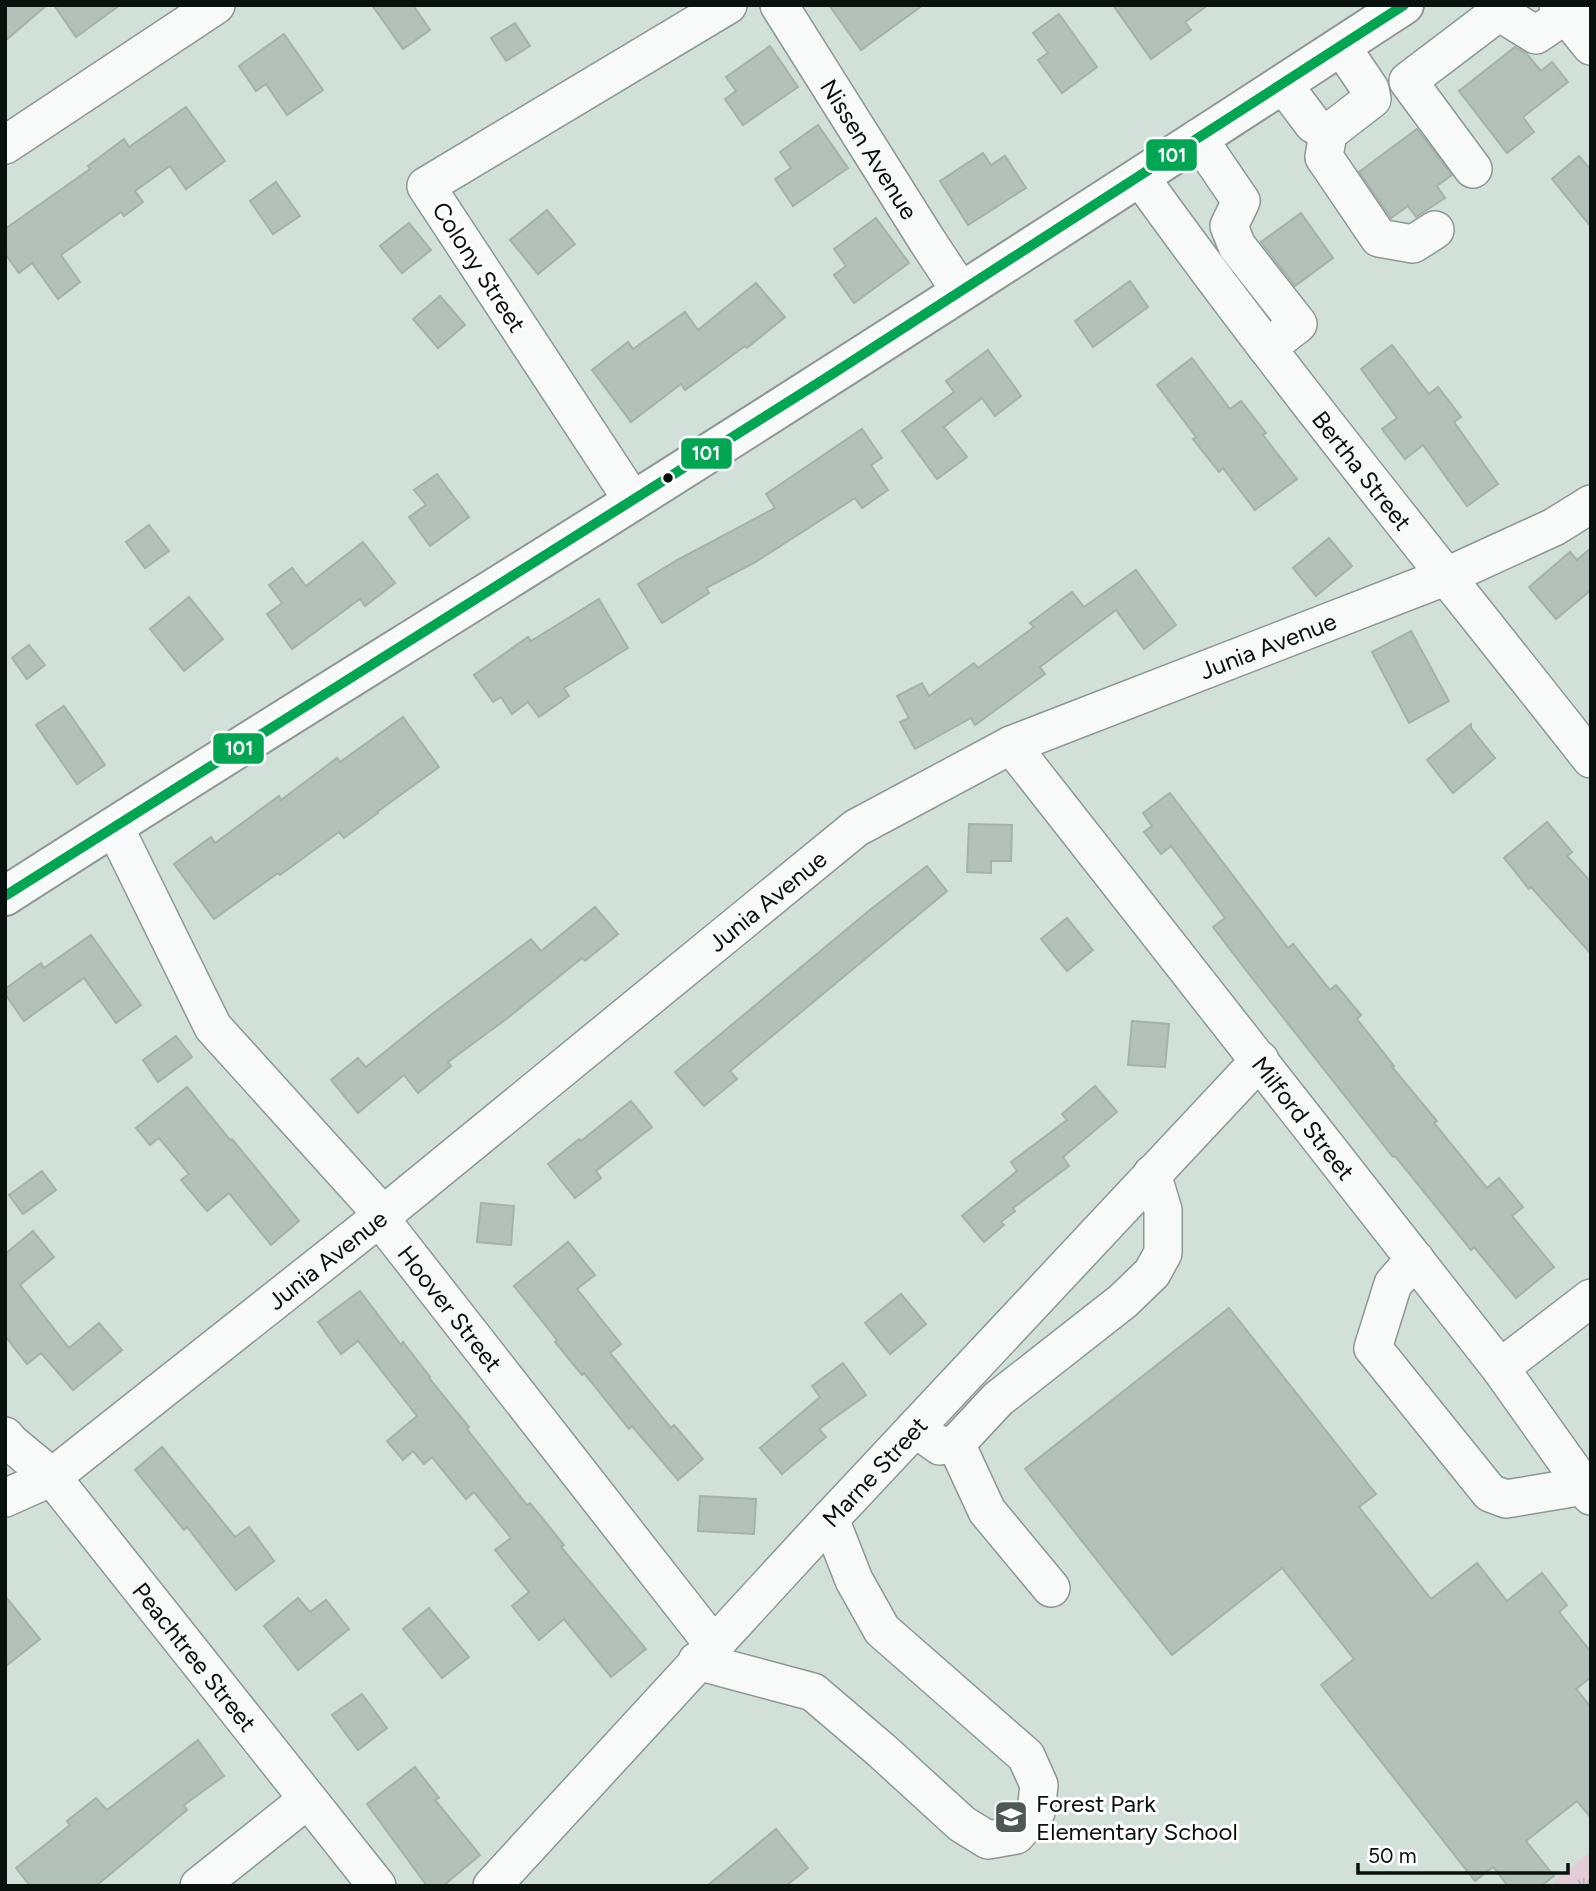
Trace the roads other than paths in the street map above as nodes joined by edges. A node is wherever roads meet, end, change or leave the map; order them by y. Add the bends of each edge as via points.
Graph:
1 (216, 5) edge
2 (728, 5) edge
3 (779, 5) edge
4 (1404, 5) edge
5 (1568, 8) edge
6 (1341, 46) junction
7 (1591, 46) edge
8 (1283, 84) junction
9 (1328, 132) junction
10 (1198, 138) junction
11 (5, 145) edge
12 (1473, 169) dead end
13 (1140, 177) junction
14 (1434, 230) dead end
15 (1237, 246) junction
16 (1206, 269) junction
17 (961, 292) junction
18 (1268, 348) junction
19 (633, 501) junction
20 (1591, 504) edge
21 (1447, 576) junction
22 (1011, 745) junction
23 (1591, 759) edge
24 (114, 826) junction
25 (5, 897) edge
26 (1260, 1060) junction
27 (1152, 1174) junction
28 (383, 1215) junction
29 (1415, 1259) junction
30 (1591, 1298) edge
31 (1500, 1368) junction
32 (915, 1428) junction
33 (5, 1436) edge
34 (956, 1444) junction
35 (52, 1477) junction
36 (1587, 1491) edge
37 (5, 1498) edge
38 (830, 1518) junction
39 (1051, 1588) dead end
40 (705, 1653) junction
41 (307, 1800) junction
42 (199, 1886) edge
43 (377, 1886) edge
44 (492, 1886) edge

1 - 11 street
2 - 19 street, Colony Street via 426,186
3 - 17 street, Nissen Avenue
4 - 6 main road
5 - 7 street
5 - 12 street via 1536,35 1499,12 1408,80
6 - 8 main road
6 - 9 street via 1372,99
8 - 9 street via 1313,124
8 - 10 main road
9 - 14 street via 1324,157 1379,238 1413,244
10 - 13 main road
10 - 15 street via 1241,201 1229,226
13 - 16 street, Bertha Street
13 - 17 main road
15 - 16 street
15 - 18 street via 1298,324
16 - 18 street, Bertha Street
17 - 19 main road
18 - 21 street, Bertha Street
19 - 24 main road
20 - 21 street, Junia Avenue via 1554,527
21 - 22 street, Junia Avenue
21 - 23 street, Bertha Street
22 - 26 street, Milford Street
22 - 28 street, Junia Avenue via 856,828
24 - 25 main road
24 - 28 street, Hoover Street via 213,1027
26 - 27 street, Marne Street
26 - 29 street, Milford Street
27 - 32 street, Marne Street
27 - 34 street via 1163,1210 1163,1253 1152,1273 998,1399
28 - 35 street, Junia Avenue
28 - 40 street, Hoover Street via 397,1241
29 - 31 street, Milford Street
29 - 36 street via 1393,1284 1373,1348 1490,1493 1506,1499
30 - 31 street
31 - 36 street, Milford Street
32 - 34 street via 940,1446
32 - 38 street, Marne Street
33 - 35 street, Peachtree Street
34 - 39 street via 987,1511
35 - 37 street, Junia Avenue
35 - 41 street, Peachtree Street
38 - 40 street, Marne Street
38 - 40 street via 854,1580 882,1630 1026,1756 1039,1786 1036,1812 1016,1835 988,1840 962,1824 813,1692
40 - 44 street, Marne Street
41 - 42 street
41 - 43 street, Peachtree Street

